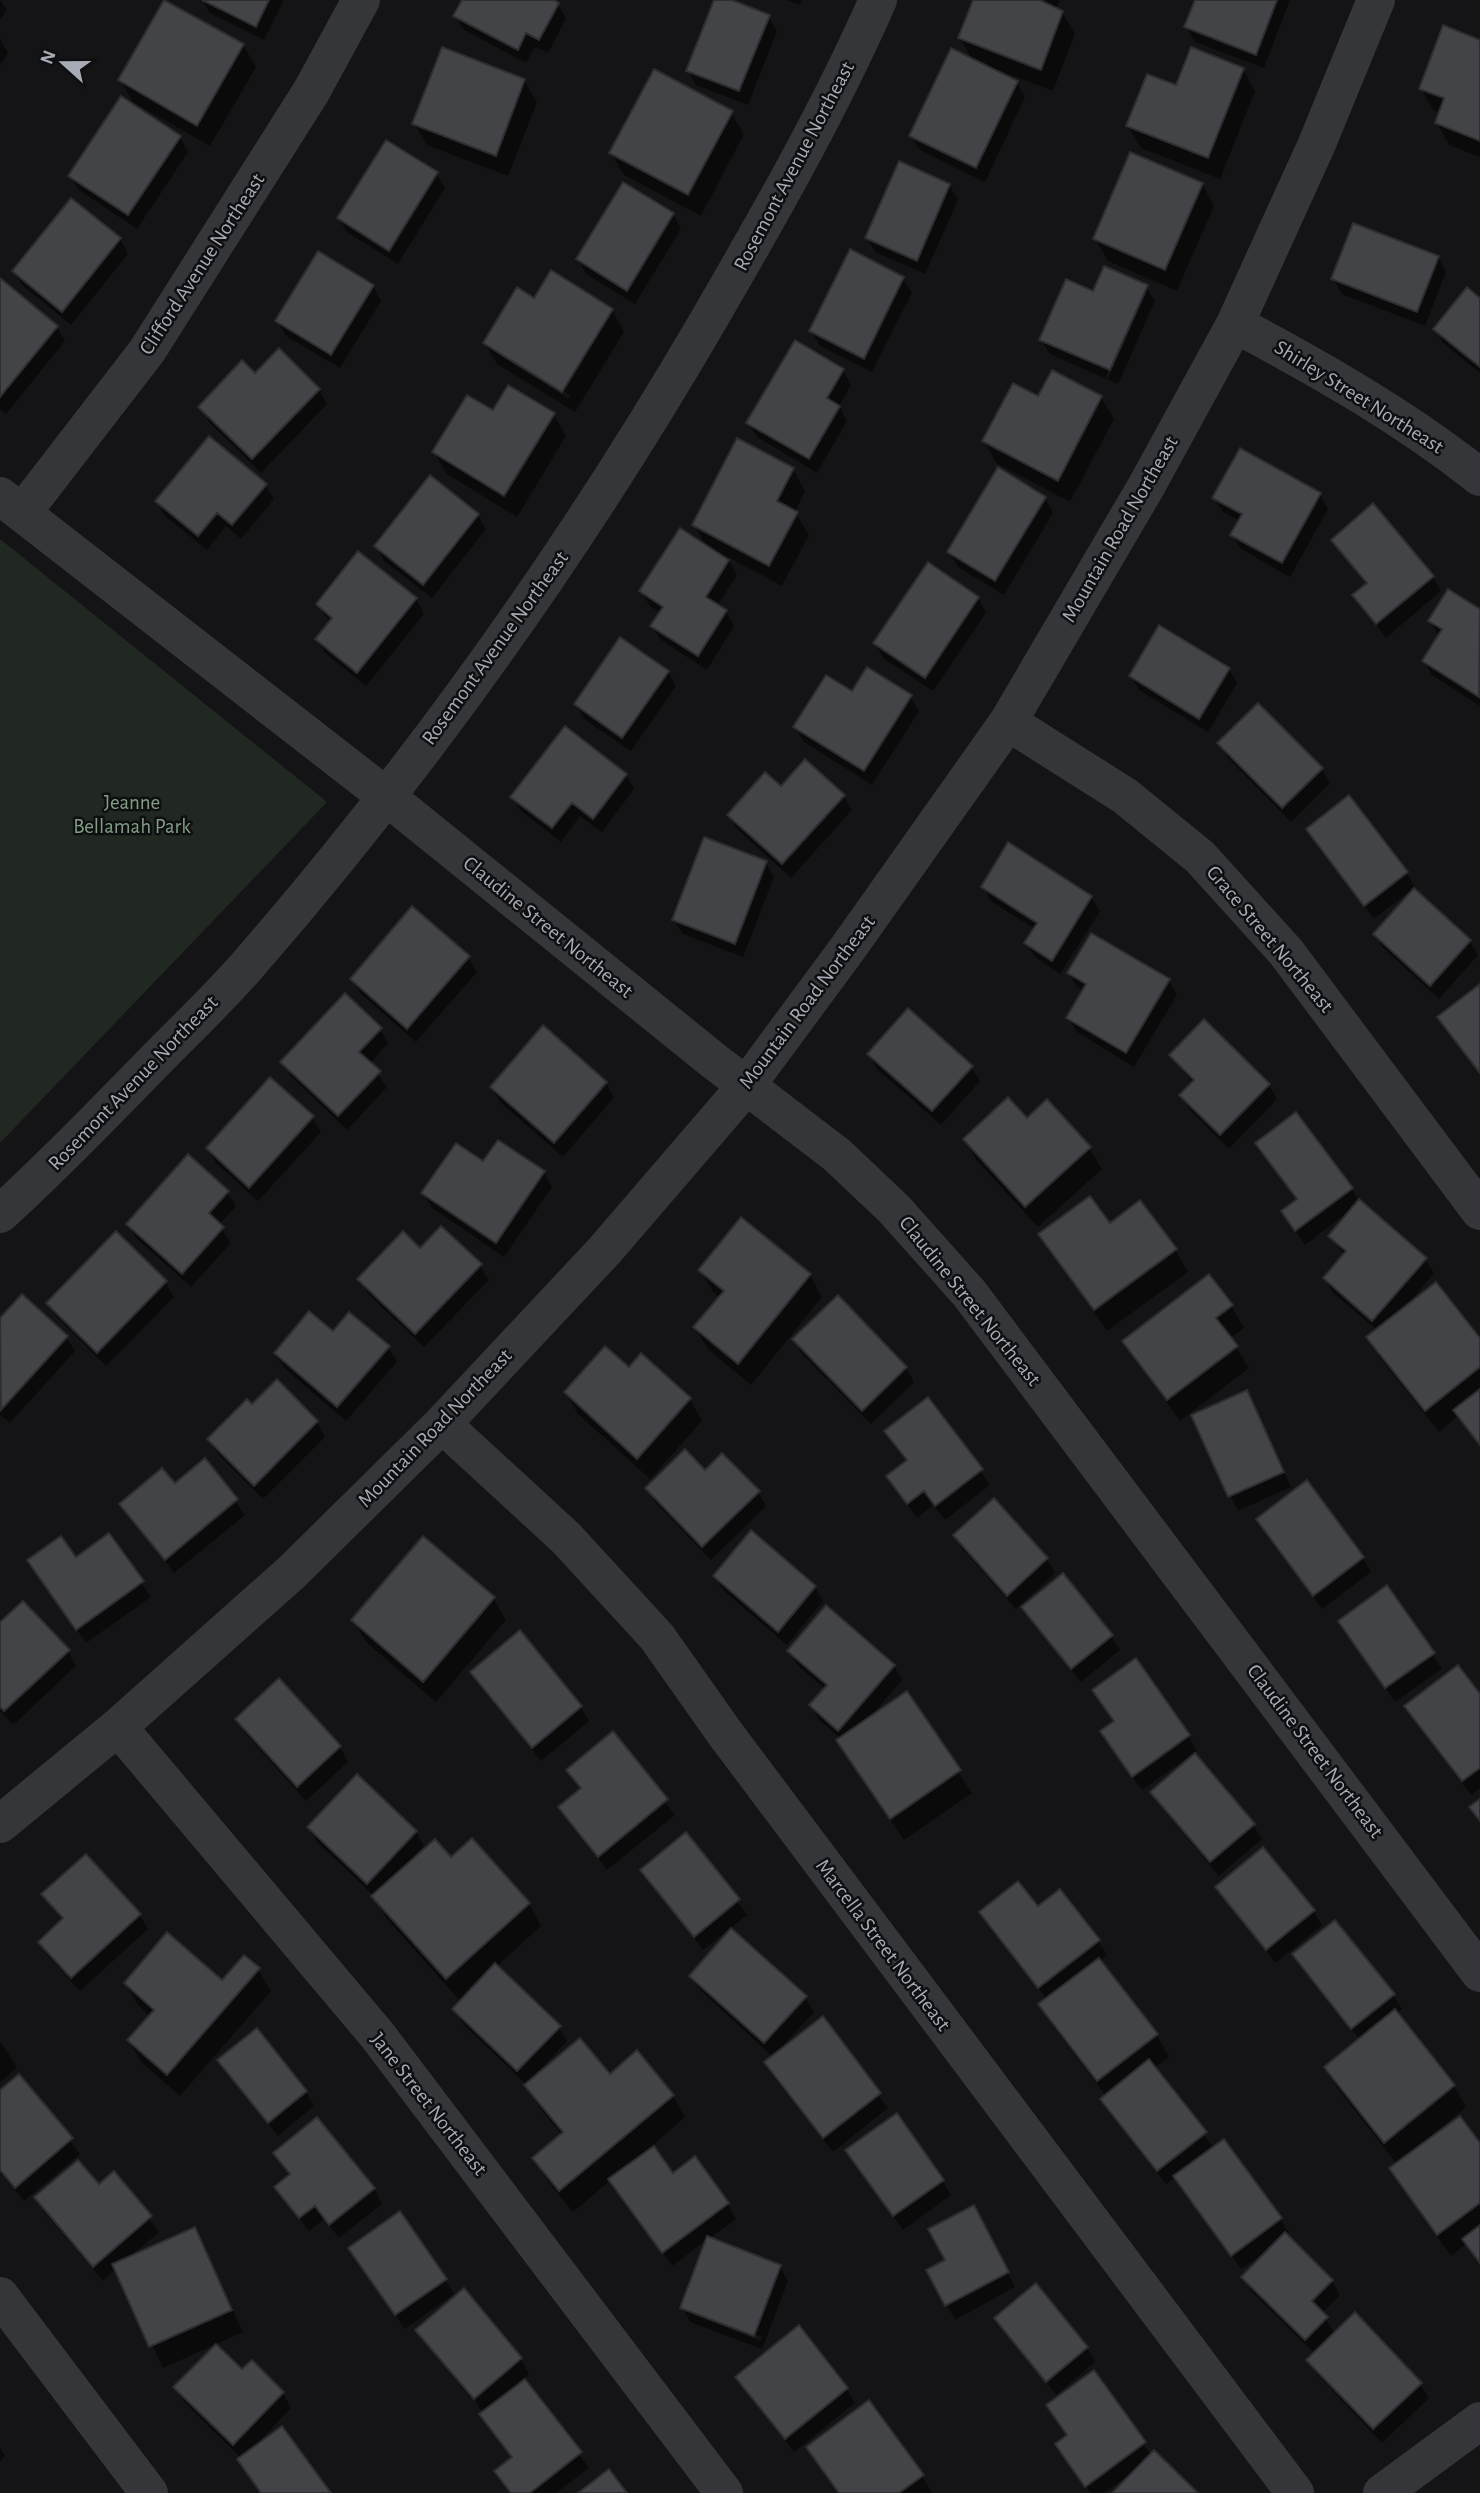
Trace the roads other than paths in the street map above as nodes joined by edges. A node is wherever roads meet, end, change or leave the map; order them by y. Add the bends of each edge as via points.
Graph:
1 (361, 0) edge
2 (878, 0) edge
3 (1376, 0) edge
4 (1235, 324) junction
5 (1480, 477) edge
6 (11, 505) edge
7 (1008, 722) junction
8 (387, 797) junction
9 (746, 1086) junction
10 (1480, 1211) edge
11 (0, 1214) edge
12 (442, 1424) junction
13 (118, 1727) junction
14 (0, 1824) edge
15 (1480, 1973) edge
16 (0, 2296) edge
17 (1480, 2421) edge
18 (149, 2493) edge
19 (724, 2493) edge
20 (1295, 2493) edge
21 (1382, 2493) edge

1 - 6 street, Clifford Avenue Northeast via 311,92 147,351
2 - 8 street, Rosemont Avenue Northeast via 839,89 618,474 493,655
3 - 4 street, Mountain Road Northeast
4 - 5 street, Shirley Street Northeast via 1413,428
4 - 7 street, Mountain Road Northeast
6 - 8 street, Claudine Street Northeast
7 - 9 street, Mountain Road Northeast
7 - 10 street, Grace Street Northeast via 1125,796 1200,857 1286,951
8 - 9 street, Claudine Street Northeast
8 - 11 street, Rosemont Avenue Northeast via 244,969
9 - 12 street, Mountain Road Northeast via 606,1250
9 - 15 street, Claudine Street Northeast via 837,1155 894,1209 969,1293
12 - 13 street, Mountain Road Northeast via 292,1572
12 - 20 street, Marcella Street Northeast via 566,1538 657,1637
13 - 14 street, Mountain Road Northeast
13 - 19 street, Jane Street Northeast via 378,2036
16 - 18 street
17 - 21 street

